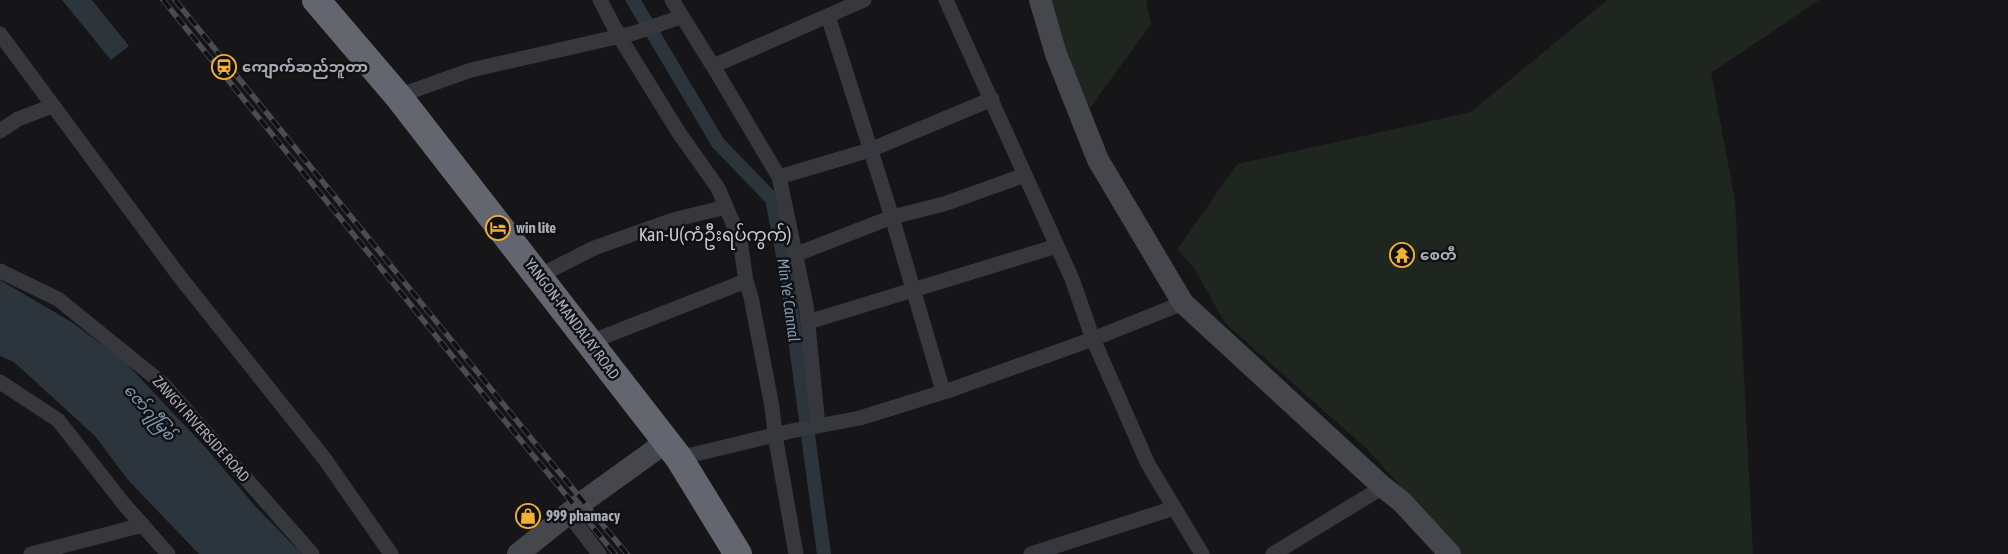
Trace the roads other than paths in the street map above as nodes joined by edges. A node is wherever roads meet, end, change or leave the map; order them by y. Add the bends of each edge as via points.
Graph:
1 (316, 0) edge
2 (600, 0) edge
3 (672, 0) edge
4 (864, 0) edge
5 (946, 0) edge
6 (1040, 0) edge
7 (828, 16) junction
8 (681, 17) junction
9 (0, 34) edge
10 (627, 34) junction
11 (713, 66) junction
12 (398, 96) junction
13 (992, 99) junction
14 (52, 106) junction
15 (0, 130) edge
16 (870, 150) junction
17 (1025, 175) junction
18 (779, 176) junction
19 (726, 207) junction
20 (892, 217) junction
21 (1057, 246) junction
22 (796, 254) junction
23 (0, 271) edge
24 (539, 276) junction
25 (746, 281) junction
26 (913, 291) junction
27 (1183, 303) junction
28 (808, 322) junction
29 (1093, 338) junction
30 (590, 342) junction
31 (0, 382) edge
32 (943, 391) junction
33 (814, 427) junction
34 (775, 435) junction
35 (672, 450) junction
36 (1383, 487) junction
37 (1174, 508) junction
38 (568, 513) junction
39 (143, 525) junction
40 (32, 554) edge
41 (168, 554) edge
42 (312, 554) edge
43 (391, 554) edge
44 (518, 554) edge
45 (599, 554) edge
46 (738, 554) edge
47 (796, 554) edge
48 (1031, 554) edge
49 (1202, 554) edge
50 (1273, 554) edge
51 (1450, 554) edge

1 - 12 highway, YANGON-MANDALAY ROAD
2 - 10 street
3 - 8 street
4 - 7 street
5 - 13 street
6 - 27 main road via 1056,54 1098,160
7 - 11 street
7 - 16 street
8 - 10 street
8 - 11 street
9 - 14 street
10 - 12 street via 471,70
10 - 19 street via 679,133 718,188
11 - 18 street
12 - 24 highway, YANGON-MANDALAY ROAD
13 - 16 street
13 - 17 street
14 - 15 street
14 - 43 street via 180,277 324,458
16 - 18 street
16 - 20 street
17 - 20 street via 944,204
17 - 21 street
18 - 22 street
19 - 24 street via 673,220 594,248
19 - 25 street via 740,240
20 - 22 street
20 - 26 street
21 - 26 street
21 - 29 street
22 - 28 street
23 - 42 street, ZAWGYI RIVERSIDE ROAD via 58,299 163,384
24 - 30 highway, YANGON-MANDALAY ROAD
25 - 30 street
25 - 34 street
26 - 28 street
26 - 32 street
27 - 29 street
27 - 36 main road
28 - 33 street
29 - 32 street
29 - 37 street via 1148,464
30 - 35 highway, YANGON-MANDALAY ROAD
31 - 39 street via 58,420
32 - 33 street via 860,418
33 - 34 street
34 - 35 street
34 - 47 street
35 - 38 main road
35 - 46 highway, YANGON-MANDALAY ROAD
36 - 50 street
36 - 51 main road via 1402,502
37 - 48 street
37 - 49 street
38 - 44 main road
38 - 45 street
39 - 40 street
39 - 41 street

